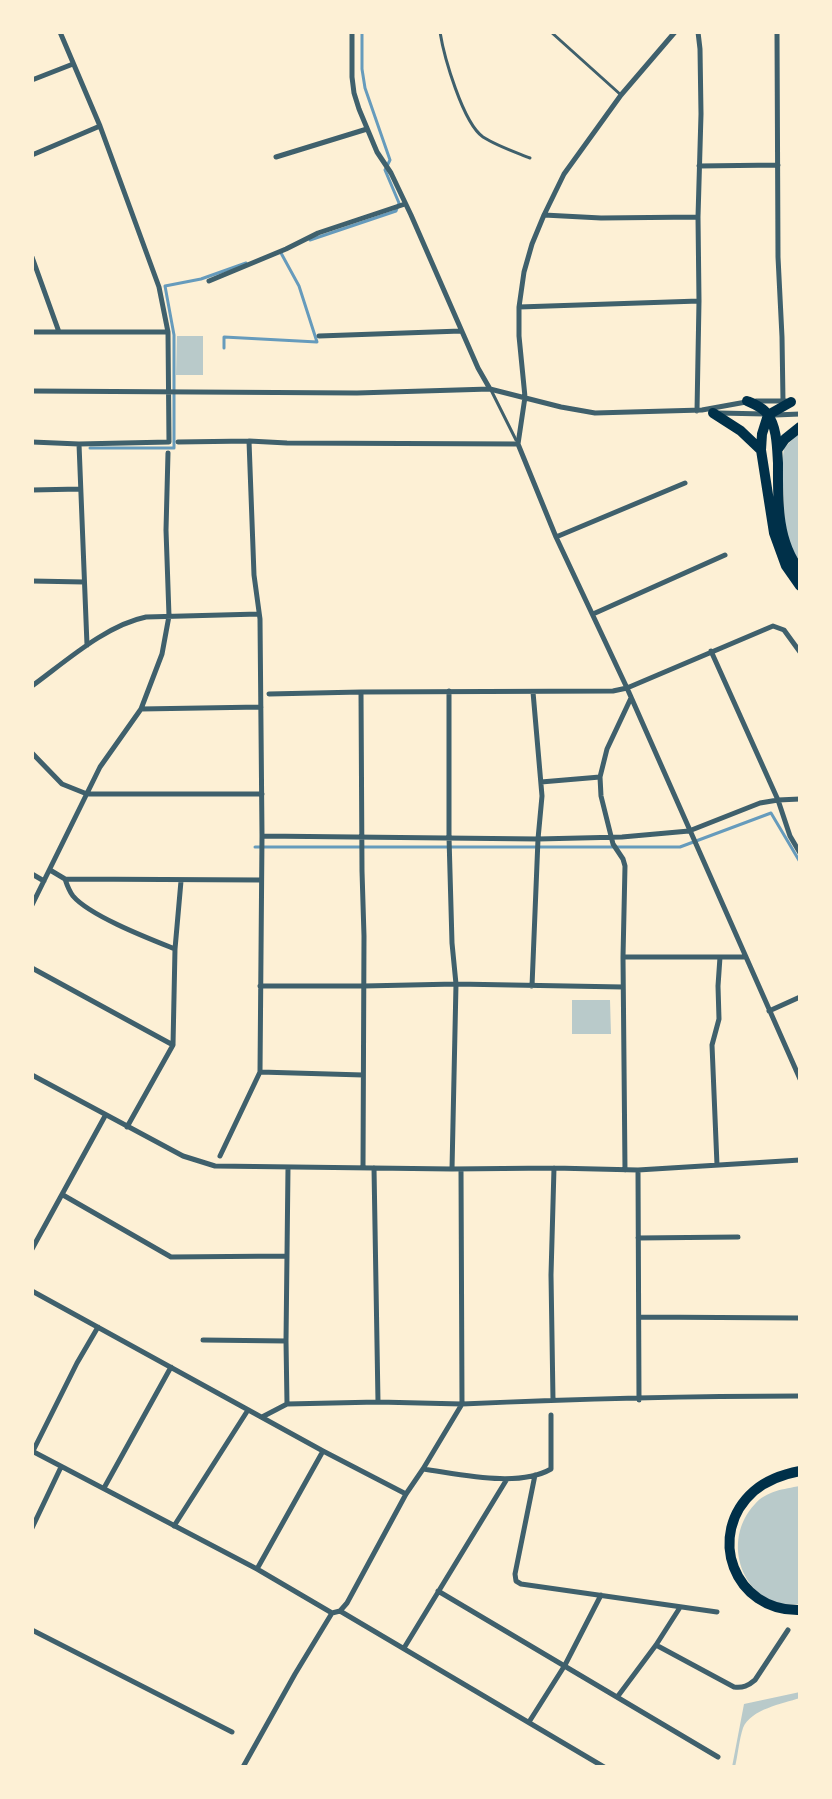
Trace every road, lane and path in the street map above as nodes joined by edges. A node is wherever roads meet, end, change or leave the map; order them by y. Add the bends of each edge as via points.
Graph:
1 (60, 32) edge
2 (352, 32) edge
3 (440, 32) edge
4 (551, 32) edge
5 (675, 32) edge
6 (698, 32) edge
7 (777, 32) edge
8 (73, 64) junction
9 (32, 80) edge
10 (621, 95) junction
11 (100, 126) junction
12 (367, 129) junction
13 (32, 155) edge
14 (276, 157) dead end
15 (530, 158) dead end
16 (778, 165) junction
17 (699, 166) junction
18 (405, 204) junction
19 (544, 215) junction
20 (698, 217) junction
21 (32, 257) edge
22 (209, 281) dead end
23 (699, 301) junction
24 (519, 307) junction
25 (461, 331) junction
26 (32, 332) edge
27 (59, 332) junction
28 (168, 332) junction
29 (319, 336) dead end
30 (490, 389) junction
31 (32, 391) edge
32 (168, 392) junction
33 (525, 397) junction
34 (747, 401) junction
35 (787, 402) junction
36 (704, 411) junction
37 (800, 414) edge
38 (768, 415) junction
39 (800, 427) edge
40 (249, 441) junction
41 (32, 442) edge
42 (178, 442) dead end
43 (79, 444) junction
44 (518, 444) junction
45 (778, 449) junction
46 (761, 450) junction
47 (168, 453) dead end
48 (685, 483) dead end
49 (80, 489) junction
50 (32, 490) edge
51 (556, 537) junction
52 (725, 555) dead end
53 (800, 570) edge
54 (32, 581) edge
55 (84, 582) junction
56 (800, 586) edge
57 (259, 614) junction
58 (593, 614) junction
59 (169, 616) junction
60 (87, 646) junction
61 (711, 651) junction
62 (800, 652) edge
63 (32, 686) edge
64 (627, 688) junction
65 (449, 691) junction
66 (533, 691) junction
67 (361, 692) junction
68 (269, 694) dead end
69 (631, 698) junction
70 (261, 707) junction
71 (141, 709) junction
72 (32, 753) edge
73 (600, 777) junction
74 (541, 782) junction
75 (87, 794) junction
76 (262, 794) junction
77 (800, 799) edge
78 (778, 800) junction
79 (689, 831) junction
80 (262, 836) junction
81 (362, 837) junction
82 (449, 837) junction
83 (612, 837) junction
84 (538, 839) junction
85 (800, 853) edge
86 (50, 870) junction
87 (32, 874) edge
88 (65, 879) junction
89 (261, 880) junction
90 (44, 881) junction
91 (181, 881) junction
92 (32, 905) edge
93 (175, 949) junction
94 (623, 957) junction
95 (720, 957) junction
96 (745, 957) junction
97 (32, 968) edge
98 (456, 984) junction
99 (260, 986) junction
100 (364, 986) junction
101 (532, 986) junction
102 (623, 987) junction
103 (800, 997) edge
104 (769, 1011) junction
105 (173, 1045) junction
106 (260, 1072) junction
107 (32, 1075) edge
108 (363, 1075) junction
109 (800, 1079) edge
110 (105, 1116) junction
111 (127, 1127) junction
112 (220, 1156) dead end
113 (800, 1160) edge
114 (717, 1165) junction
115 (288, 1168) junction
116 (363, 1168) junction
117 (374, 1168) junction
118 (554, 1168) junction
119 (452, 1169) junction
120 (461, 1169) junction
121 (625, 1170) junction
122 (638, 1170) junction
123 (63, 1195) junction
124 (738, 1237) dead end
125 (638, 1238) junction
126 (32, 1249) edge
127 (287, 1256) junction
128 (32, 1291) edge
129 (639, 1317) junction
130 (800, 1318) edge
131 (98, 1327) junction
132 (203, 1340) dead end
133 (286, 1341) junction
134 (171, 1367) junction
135 (800, 1396) edge
136 (553, 1400) junction
137 (639, 1400) junction
138 (378, 1402) junction
139 (287, 1404) junction
140 (462, 1404) junction
141 (248, 1410) junction
142 (551, 1415) dead end
143 (262, 1417) junction
144 (32, 1451) edge
145 (323, 1451) junction
146 (61, 1467) junction
147 (423, 1469) junction
148 (800, 1471) edge
149 (535, 1475) junction
150 (507, 1479) junction
151 (104, 1488) junction
152 (406, 1494) junction
153 (174, 1526) junction
154 (32, 1528) edge
155 (257, 1569) junction
156 (438, 1591) junction
157 (601, 1595) junction
158 (680, 1608) junction
159 (800, 1610) edge
160 (340, 1611) junction
161 (717, 1612) dead end
162 (332, 1613) junction
163 (32, 1630) edge
164 (788, 1630) dead end
165 (656, 1645) junction
166 (404, 1648) junction
167 (565, 1665) junction
168 (618, 1696) junction
169 (529, 1722) junction
170 (232, 1732) dead end
171 (718, 1757) dead end
172 (243, 1767) edge
173 (604, 1767) edge

1 - 8 street
2 - 12 street via 354,93
3 - 15 lane via 449,70 475,129
4 - 10 lane
5 - 10 street
6 - 17 street
7 - 16 street
8 - 9 street
8 - 11 street
10 - 19 street via 564,174
11 - 13 street
11 - 28 street via 159,287
12 - 14 street
12 - 18 street
16 - 17 street
16 - 35 street
17 - 20 street
18 - 22 street via 318,233
18 - 25 street
19 - 20 street
19 - 24 street via 524,272
20 - 23 street
21 - 27 street
23 - 24 street
23 - 36 street
24 - 33 street
25 - 29 street
25 - 30 street
26 - 27 street
27 - 28 street
28 - 32 street
30 - 32 street
30 - 33 street
30 - 44 lane
31 - 32 street
32 - 43 street via 169,442
33 - 36 street via 595,413
33 - 44 street
34 - 35 street
34 - 36 street
34 - 38 highway
35 - 38 highway
36 - 38 street
36 - 46 highway via 741,431
37 - 38 street
38 - 45 highway
38 - 46 highway
39 - 45 highway
40 - 42 street
40 - 44 street
40 - 57 street
41 - 43 street
43 - 49 street
44 - 51 street
45 - 53 highway via 783,536
46 - 56 highway via 776,542
47 - 59 street
48 - 51 street
49 - 50 street
49 - 55 street
51 - 58 street
52 - 58 street
54 - 55 street
55 - 60 street
57 - 59 street
57 - 70 street
58 - 64 street
59 - 60 street via 132,620
59 - 71 street via 162,654
60 - 63 street
61 - 62 street via 773,626 784,630
61 - 64 street
61 - 78 street
64 - 66 street
64 - 69 street
65 - 66 street
65 - 67 street
65 - 82 street
66 - 74 street
67 - 68 street
67 - 81 street
69 - 73 street
69 - 79 street
70 - 71 street
70 - 76 street
71 - 75 street
72 - 75 street via 62,784
73 - 74 street
73 - 83 street
74 - 84 street
75 - 76 street
75 - 86 street
76 - 80 street
77 - 78 street
78 - 79 street
78 - 85 street
79 - 83 street
79 - 96 street
80 - 81 street
80 - 89 street
81 - 82 street
81 - 100 street
82 - 84 street
82 - 98 street
83 - 84 street
83 - 94 street via 625,866
84 - 101 street
86 - 88 street
86 - 90 street
87 - 90 street
88 - 91 street
88 - 93 street via 80,902
89 - 91 street
89 - 99 street
90 - 92 street
91 - 93 street
93 - 105 street
94 - 95 street
94 - 102 street
95 - 96 street
95 - 114 street via 719,1019 712,1045
96 - 104 street
97 - 105 street
98 - 100 street
98 - 101 street
98 - 119 street
99 - 100 street
99 - 106 street
100 - 108 street
101 - 102 street
102 - 121 street
103 - 104 street
104 - 109 street
105 - 111 street
106 - 108 street
106 - 112 street
107 - 110 street
108 - 116 street
110 - 111 street
110 - 123 street
111 - 115 street via 215,1166
113 - 114 street
114 - 122 street
115 - 116 street
115 - 127 street
116 - 117 street
117 - 119 street
117 - 138 street
118 - 120 street
118 - 121 street
118 - 136 street
119 - 120 street
120 - 140 street
121 - 122 street
122 - 125 street
123 - 126 street
123 - 127 street via 171,1257
124 - 125 street
125 - 129 street
127 - 133 street
128 - 131 street
129 - 130 street
129 - 137 street
131 - 134 street
131 - 144 street
132 - 133 street
133 - 139 street
134 - 141 street
134 - 151 street
135 - 137 street
136 - 137 street
136 - 140 street
138 - 139 street
138 - 140 street
139 - 143 street
140 - 147 street
141 - 143 street
141 - 153 street
142 - 149 street via 551,1469
143 - 145 street
144 - 146 street
145 - 152 street
145 - 155 street
146 - 151 street
146 - 154 street
147 - 150 street
147 - 152 street
148 - 159 highway via 767,1482 748,1496 733,1523 730,1548 734,1568 752,1595 775,1607
149 - 150 street
149 - 157 street via 516,1581
150 - 156 street
151 - 153 street
152 - 160 street
153 - 155 street
155 - 162 street
156 - 166 street
156 - 167 street
157 - 158 street
157 - 167 street
158 - 161 street
158 - 165 street
160 - 162 street
160 - 166 street
162 - 172 street
163 - 170 street
164 - 165 street via 755,1680 741,1688
165 - 168 street
166 - 169 street
167 - 168 street
167 - 169 street
168 - 171 street
169 - 173 street

